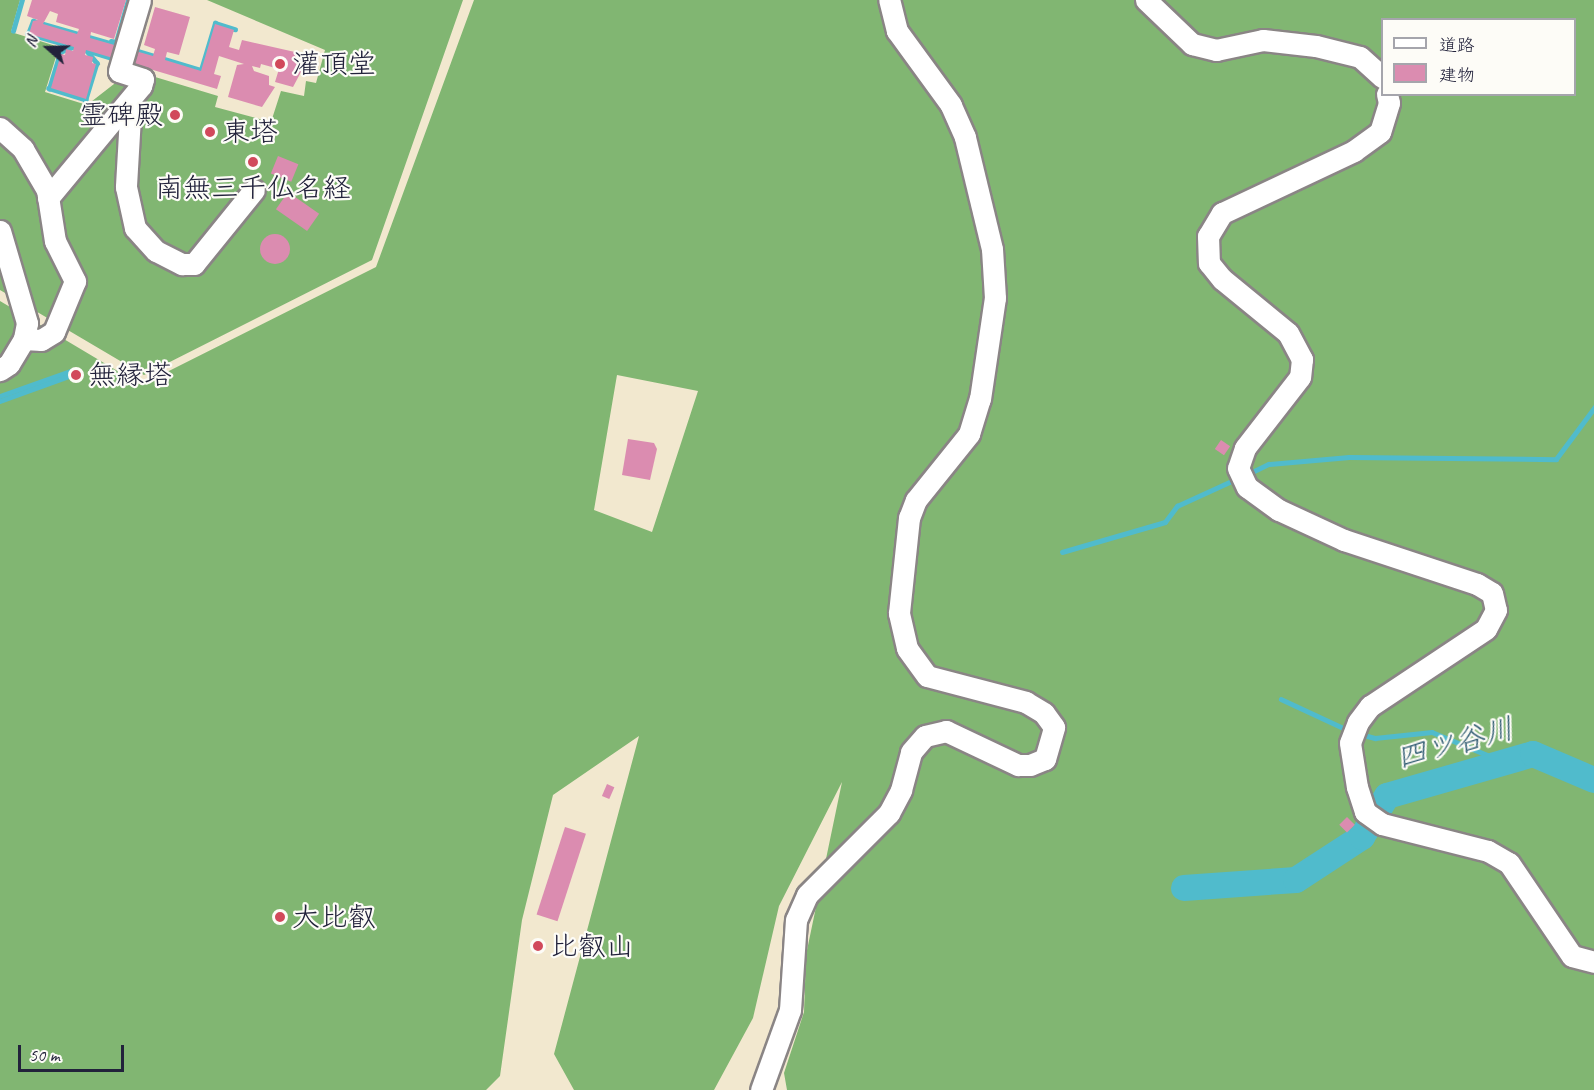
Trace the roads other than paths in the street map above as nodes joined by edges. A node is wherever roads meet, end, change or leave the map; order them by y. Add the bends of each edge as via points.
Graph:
1 (140, 0) edge
2 (889, 0) edge
3 (1146, 0) edge
4 (1381, 75) edge
5 (1387, 96) edge
6 (131, 99) junction
7 (0, 128) edge
8 (254, 190) dead end
9 (48, 198) junction
10 (0, 231) edge
11 (4, 253) edge
12 (24, 339) junction
13 (0, 370) edge
14 (1594, 962) edge
15 (761, 1090) edge

1 - 6 street via 119,70 143,79
2 - 15 street via 897,31 951,105 965,137 992,249 995,298 980,399 969,434 916,500 909,518 899,613 908,648 927,676 1026,702 1044,713 1054,726 1045,759 1030,765 1018,765 946,731 926,736 911,752 901,790 889,813 807,895 796,920 790,1010
3 - 4 street via 1192,44 1216,50 1263,40 1317,46 1360,57
5 - 14 street via 1380,132 1354,151 1222,213 1208,236 1209,263 1222,279 1288,333 1302,358 1300,377 1245,448 1242,476 1279,510 1344,540 1478,584 1492,593 1496,610 1486,629 1370,706 1354,732 1357,787 1374,818 1488,850 1509,863 1572,956
6 - 8 street via 126,186 135,228 156,251 182,264 194,264
6 - 9 street
7 - 9 street via 23,149
9 - 12 street via 55,241 75,281 54,332 41,340
10 - 11 street
11 - 12 street via 24,306
12 - 13 street via 9,364

